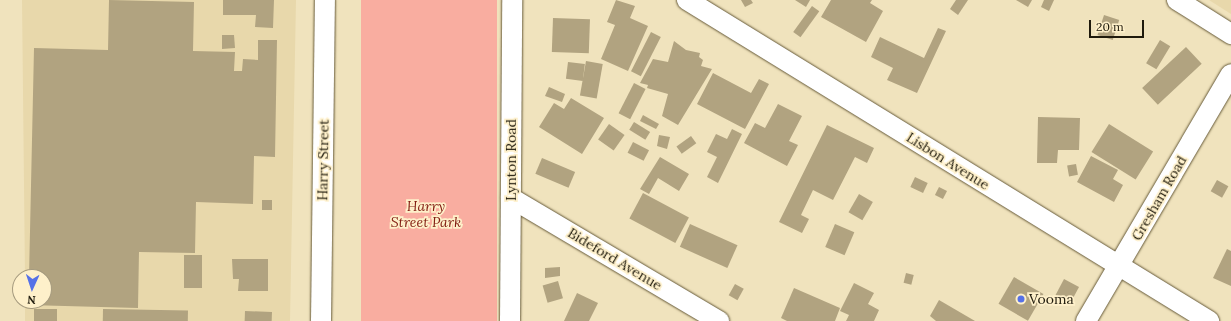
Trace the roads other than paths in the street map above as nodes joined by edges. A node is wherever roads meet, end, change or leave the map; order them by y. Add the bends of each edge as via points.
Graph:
1 (325, 0) edge
2 (512, 0) edge
3 (687, 0) edge
4 (1177, 0) edge
5 (1231, 34) edge
6 (1231, 74) edge
7 (510, 198) junction
8 (1120, 266) junction
9 (321, 321) edge
10 (510, 321) edge
11 (719, 321) edge
12 (1086, 321) edge
13 (1209, 321) edge

1 - 9 street, Harry Street
2 - 7 street, Lynton Road
3 - 8 street, Lisbon Avenue
4 - 5 street
6 - 8 street, Gresham Road
7 - 10 street, Lynton Road
7 - 11 street, Bideford Avenue
8 - 12 street, Gresham Road
8 - 13 street, Lisbon Avenue

